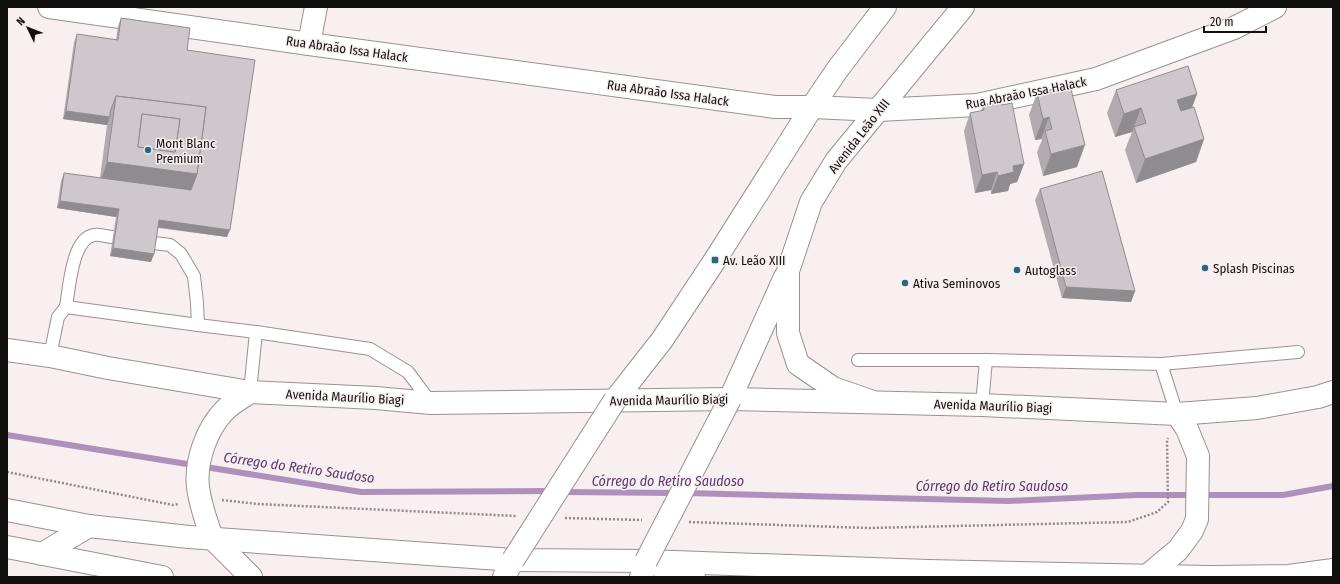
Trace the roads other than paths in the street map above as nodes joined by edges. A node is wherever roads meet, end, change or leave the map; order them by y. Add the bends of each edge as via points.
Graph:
1 (49, 7) edge
2 (316, 7) edge
3 (885, 7) edge
4 (963, 7) edge
5 (1275, 7) edge
6 (309, 44) junction
7 (812, 106) junction
8 (878, 110) junction
9 (113, 237) edge
10 (154, 243) edge
11 (788, 271) junction
12 (66, 307) junction
13 (198, 326) junction
14 (256, 332) junction
15 (7, 350) edge
16 (1298, 352) dead end
17 (50, 356) junction
18 (858, 360) dead end
19 (986, 360) junction
20 (1161, 364) junction
21 (250, 392) junction
22 (1333, 392) edge
23 (730, 399) junction
24 (615, 400) junction
25 (873, 402) junction
26 (431, 403) junction
27 (982, 405) junction
28 (1177, 414) junction
29 (7, 510) edge
30 (88, 526) junction
31 (212, 538) junction
32 (7, 547) edge
33 (42, 554) junction
34 (508, 569) edge
35 (643, 569) edge
36 (1333, 570) edge
37 (921, 574) edge
38 (1147, 576) edge
39 (162, 577) edge
40 (251, 577) edge
41 (694, 577) edge
42 (1208, 577) edge
43 (1213, 577) edge

1 - 6 main road, Rua Abraão Issa Halack
2 - 6 main road
3 - 7 main road
4 - 8 main road, Avenida Leão XIII
5 - 8 main road, Rua Abraão Issa Halack via 1234,28 1096,79 977,105
6 - 7 main road, Rua Abraão Issa Halack via 774,107
7 - 8 main road, Rua Abraão Issa Halack
7 - 24 main road via 662,340
8 - 11 main road, Avenida Leão XIII via 836,161 811,202
9 - 12 lane via 94,235 85,239 78,248 70,277
10 - 13 lane via 170,245 181,254 194,276
11 - 23 main road
11 - 25 main road, Avenida Leão XIII via 788,333 798,364 833,388
12 - 13 lane
12 - 17 lane via 58,317
13 - 14 lane
14 - 21 lane
14 - 26 lane via 370,349 408,372
15 - 17 main road, Avenida Maurílio Biagi
16 - 20 lane
17 - 21 main road, Avenida Maurílio Biagi
18 - 19 lane
19 - 20 lane
19 - 27 lane
20 - 28 lane
21 - 26 main road, Avenida Maurílio Biagi
21 - 31 main road via 225,410 210,430 200,457 198,485
22 - 28 main road, Avenida Maurílio Biagi via 1257,408
23 - 24 main road, Avenida Maurílio Biagi
23 - 25 main road, Avenida Maurílio Biagi
23 - 35 main road, bridge
24 - 26 main road, Avenida Maurílio Biagi
24 - 34 main road, bridge
25 - 27 main road, Avenida Maurílio Biagi
27 - 28 main road, Avenida Maurílio Biagi
28 - 38 main road via 1187,429 1198,456 1197,519 1192,531 1178,550
29 - 30 main road
30 - 31 main road
30 - 33 main road
31 - 34 main road
31 - 40 main road
32 - 33 main road
33 - 39 main road
34 - 35 main road
35 - 37 main road
35 - 41 main road
36 - 43 main road via 1289,576
37 - 38 main road
38 - 42 main road

